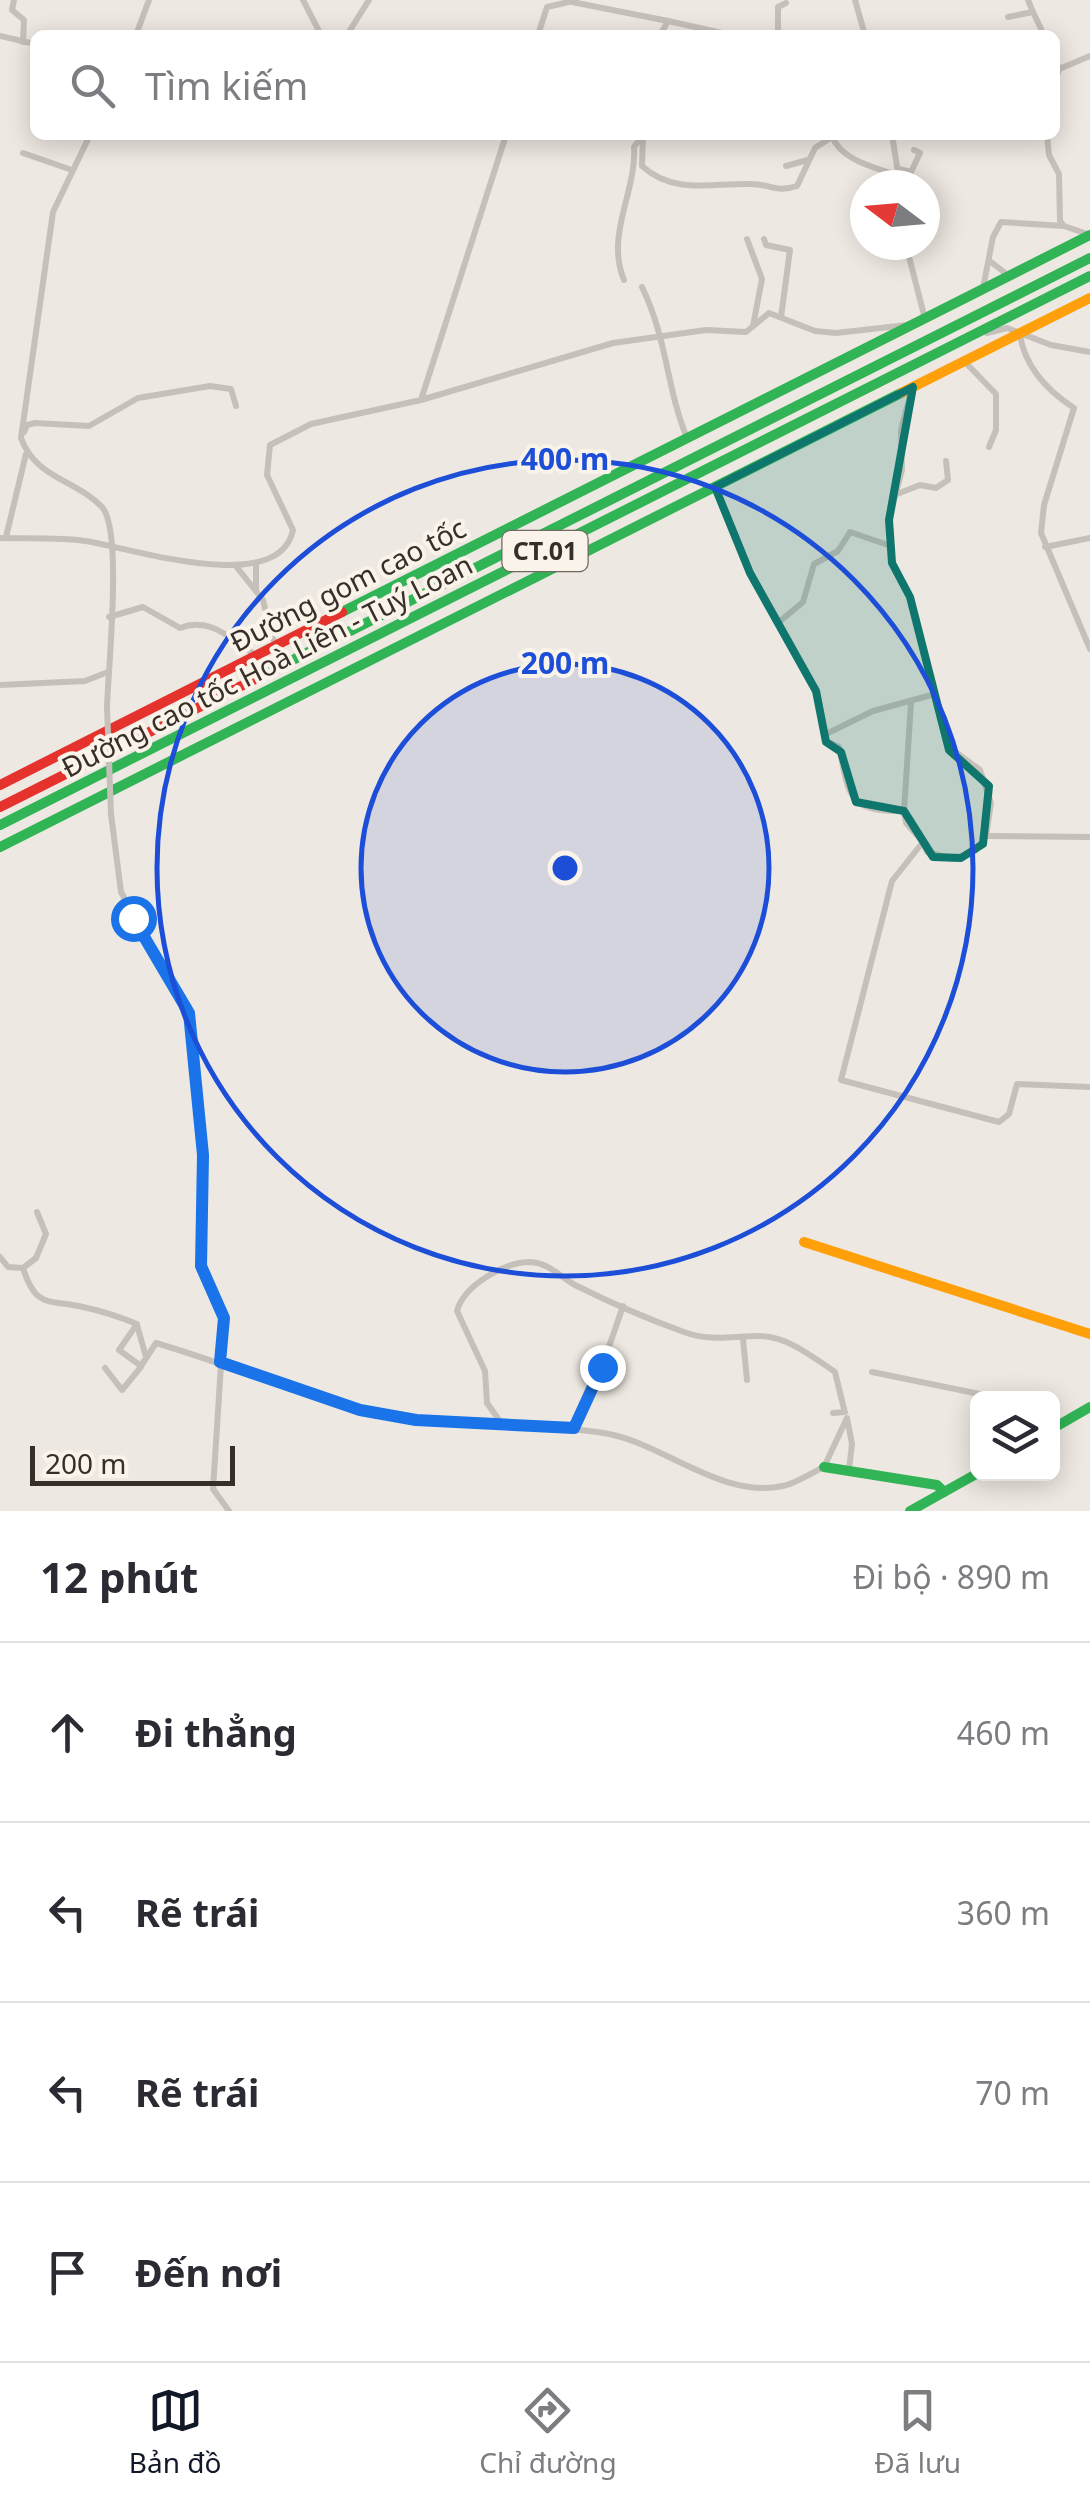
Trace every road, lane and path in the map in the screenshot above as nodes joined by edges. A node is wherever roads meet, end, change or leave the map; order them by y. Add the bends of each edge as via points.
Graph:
1 (14, 0) edge
2 (149, 0) edge
3 (303, 0) edge
4 (370, 0) edge
5 (855, 0) edge
6 (1028, 0) edge
7 (573, 1) edge
8 (786, 3) dead end
9 (1033, 12) junction
10 (1008, 17) dead end
11 (668, 21) junction
12 (138, 30) edge
13 (318, 30) edge
14 (350, 30) edge
15 (540, 30) edge
16 (663, 30) edge
17 (709, 30) edge
18 (778, 30) edge
19 (864, 30) edge
20 (1042, 30) edge
21 (0, 36) edge
22 (23, 42) junction
23 (30, 43) edge
24 (1090, 56) edge
25 (1060, 69) edge
26 (87, 140) edge
27 (504, 140) edge
28 (637, 140) edge
29 (639, 140) edge
30 (826, 140) edge
31 (833, 140) edge
32 (893, 140) edge
33 (1048, 140) edge
34 (914, 150) dead end
35 (23, 153) dead end
36 (809, 159) junction
37 (786, 166) dead end
38 (69, 170) junction
39 (881, 170) edge
40 (898, 170) edge
41 (912, 170) edge
42 (1064, 226) junction
43 (1090, 235) edge
44 (746, 239) dead end
45 (766, 246) dead end
46 (1090, 258) edge
47 (910, 260) edge
48 (990, 262) junction
49 (1009, 276) junction
50 (1090, 276) edge
51 (624, 280) dead end
52 (642, 288) dead end
53 (983, 289) junction
54 (970, 296) junction
55 (1090, 298) edge
56 (974, 308) dead end
57 (782, 317) junction
58 (925, 318) junction
59 (914, 324) junction
60 (753, 328) junction
61 (986, 333) dead end
62 (1020, 334) junction
63 (662, 336) junction
64 (1090, 352) edge
65 (964, 361) junction
66 (913, 387) junction
67 (421, 400) junction
68 (236, 406) dead end
69 (21, 438) junction
70 (688, 439) junction
71 (989, 448) dead end
72 (26, 453) junction
73 (946, 461) dead end
74 (716, 487) junction
75 (896, 495) junction
76 (3, 538) edge
77 (1090, 538) edge
78 (891, 546) junction
79 (1045, 547) junction
80 (114, 548) junction
81 (256, 563) junction
82 (235, 564) junction
83 (256, 590) junction
84 (109, 617) junction
85 (779, 622) junction
86 (279, 645) junction
87 (1090, 649) edge
88 (257, 656) junction
89 (108, 672) junction
90 (0, 685) edge
91 (935, 694) junction
92 (912, 702) junction
93 (826, 734) junction
94 (0, 785) edge
95 (0, 807) edge
96 (904, 811) junction
97 (0, 825) edge
98 (986, 836) junction
99 (1090, 837) edge
100 (922, 842) junction
101 (0, 847) edge
102 (1090, 1088) edge
103 (36, 1212) dead end
104 (804, 1242) dead end
105 (0, 1257) edge
106 (23, 1268) junction
107 (622, 1306) junction
108 (137, 1324) junction
109 (1090, 1334) edge
110 (743, 1339) junction
111 (146, 1358) junction
112 (220, 1362) junction
113 (141, 1366) junction
114 (105, 1368) dead end
115 (872, 1372) dead end
116 (747, 1380) dead end
117 (970, 1392) edge
118 (1090, 1407) edge
119 (833, 1413) dead end
120 (845, 1414) junction
121 (1060, 1425) edge
122 (502, 1426) junction
123 (574, 1428) junction
124 (824, 1467) junction
125 (849, 1472) junction
126 (970, 1477) edge
127 (944, 1492) junction
128 (229, 1511) edge
129 (910, 1511) edge

1 - 22 street via 12,10 24,20
2 - 12 street
3 - 13 street
4 - 14 street
5 - 19 street
6 - 9 street
7 - 11 street
7 - 15 street via 547,6
8 - 18 street via 778,8
9 - 10 street
9 - 20 street
11 - 16 street
11 - 17 street
21 - 22 street
22 - 23 street
24 - 25 street
26 - 38 street
27 - 67 street
28 - 51 street via 620,211
29 - 36 street via 642,166 656,179 688,187 756,183 782,192 797,186
30 - 36 street
31 - 39 street
32 - 40 street
33 - 42 street
34 - 41 street via 920,153
35 - 38 street
36 - 37 street
38 - 69 street via 52,212
42 - 43 street
42 - 48 street via 1001,222
43 - 49 main road, Đường gom cao tốc
44 - 60 street via 762,279
45 - 57 street via 790,250
46 - 95 main road, Đường cao tốc Hoà Liên - Tuý Loan / CT.01
47 - 58 street
48 - 49 street
48 - 53 street
49 - 53 main road, Đường gom cao tốc
50 - 97 main road, Đường cao tốc Hoà Liên - Tuý Loan / CT.01
52 - 63 street
53 - 54 main road, Đường gom cao tốc
54 - 56 street
54 - 58 main road, Đường gom cao tốc
55 - 62 main road
57 - 59 street via 836,333
57 - 60 street via 769,314
58 - 59 main road, Đường gom cao tốc
59 - 70 main road, Đường gom cao tốc
60 - 63 street
61 - 62 street via 1007,328
62 - 64 street
62 - 65 main road
62 - 79 street via 1030,363 1053,394 1074,408 1044,505
63 - 67 street
63 - 70 street via 676,415
65 - 66 main road
65 - 71 street via 996,394
66 - 74 main road
66 - 75 street via 901,430
67 - 81 street via 311,424 274,440 268,474 294,530 281,550
68 - 69 street via 231,389 197,388 138,398 89,426 27,425
69 - 72 street
70 - 86 main road, Đường gom cao tốc
72 - 76 street
72 - 80 street via 102,507
73 - 75 street via 948,480
74 - 85 street via 750,573
74 - 101 main road
75 - 78 street
76 - 80 street via 84,540
77 - 79 street
78 - 85 street via 850,532 838,551 814,564 805,598
78 - 91 street
79 - 87 street
80 - 82 street
80 - 84 street
81 - 82 street
81 - 83 street
82 - 83 street
83 - 86 street
84 - 88 street via 144,607 180,628 198,622 218,629
84 - 89 street
85 - 93 street via 816,690
86 - 88 main road, Đường gom cao tốc
88 - 94 main road, Đường gom cao tốc
89 - 90 street via 85,682
89 - 112 street, bridge via 120,892 189,1013 203,1155 201,1266 224,1318
91 - 92 street
91 - 98 street via 950,748 980,770 988,786
92 - 93 street via 873,711
92 - 96 street
93 - 96 street via 826,742 839,746 839,764 856,802 872,811
96 - 100 street
98 - 99 street
98 - 100 street via 975,852 953,859 933,857
100 - 102 street via 892,881 841,1080 999,1122 1017,1084
103 - 106 street via 46,1234 36,1258
104 - 109 main road
105 - 106 street
106 - 108 street via 30,1290 45,1302
107 - 110 street via 685,1333
107 - 122 street via 535,1262 506,1268 469,1291 458,1317 485,1371 487,1404
107 - 123 street
108 - 111 street
108 - 113 street via 119,1350
110 - 116 street
110 - 120 street via 782,1341 835,1372
111 - 112 street via 156,1343
111 - 113 street
112 - 122 street via 360,1410
112 - 128 street via 213,1489
113 - 114 street via 122,1390
115 - 117 street
118 - 121 main road
119 - 120 street
120 - 124 street
120 - 125 street
122 - 123 street
123 - 124 street via 634,1439 753,1487 782,1486
124 - 125 main road
125 - 127 main road via 937,1485
126 - 127 main road
127 - 129 main road

